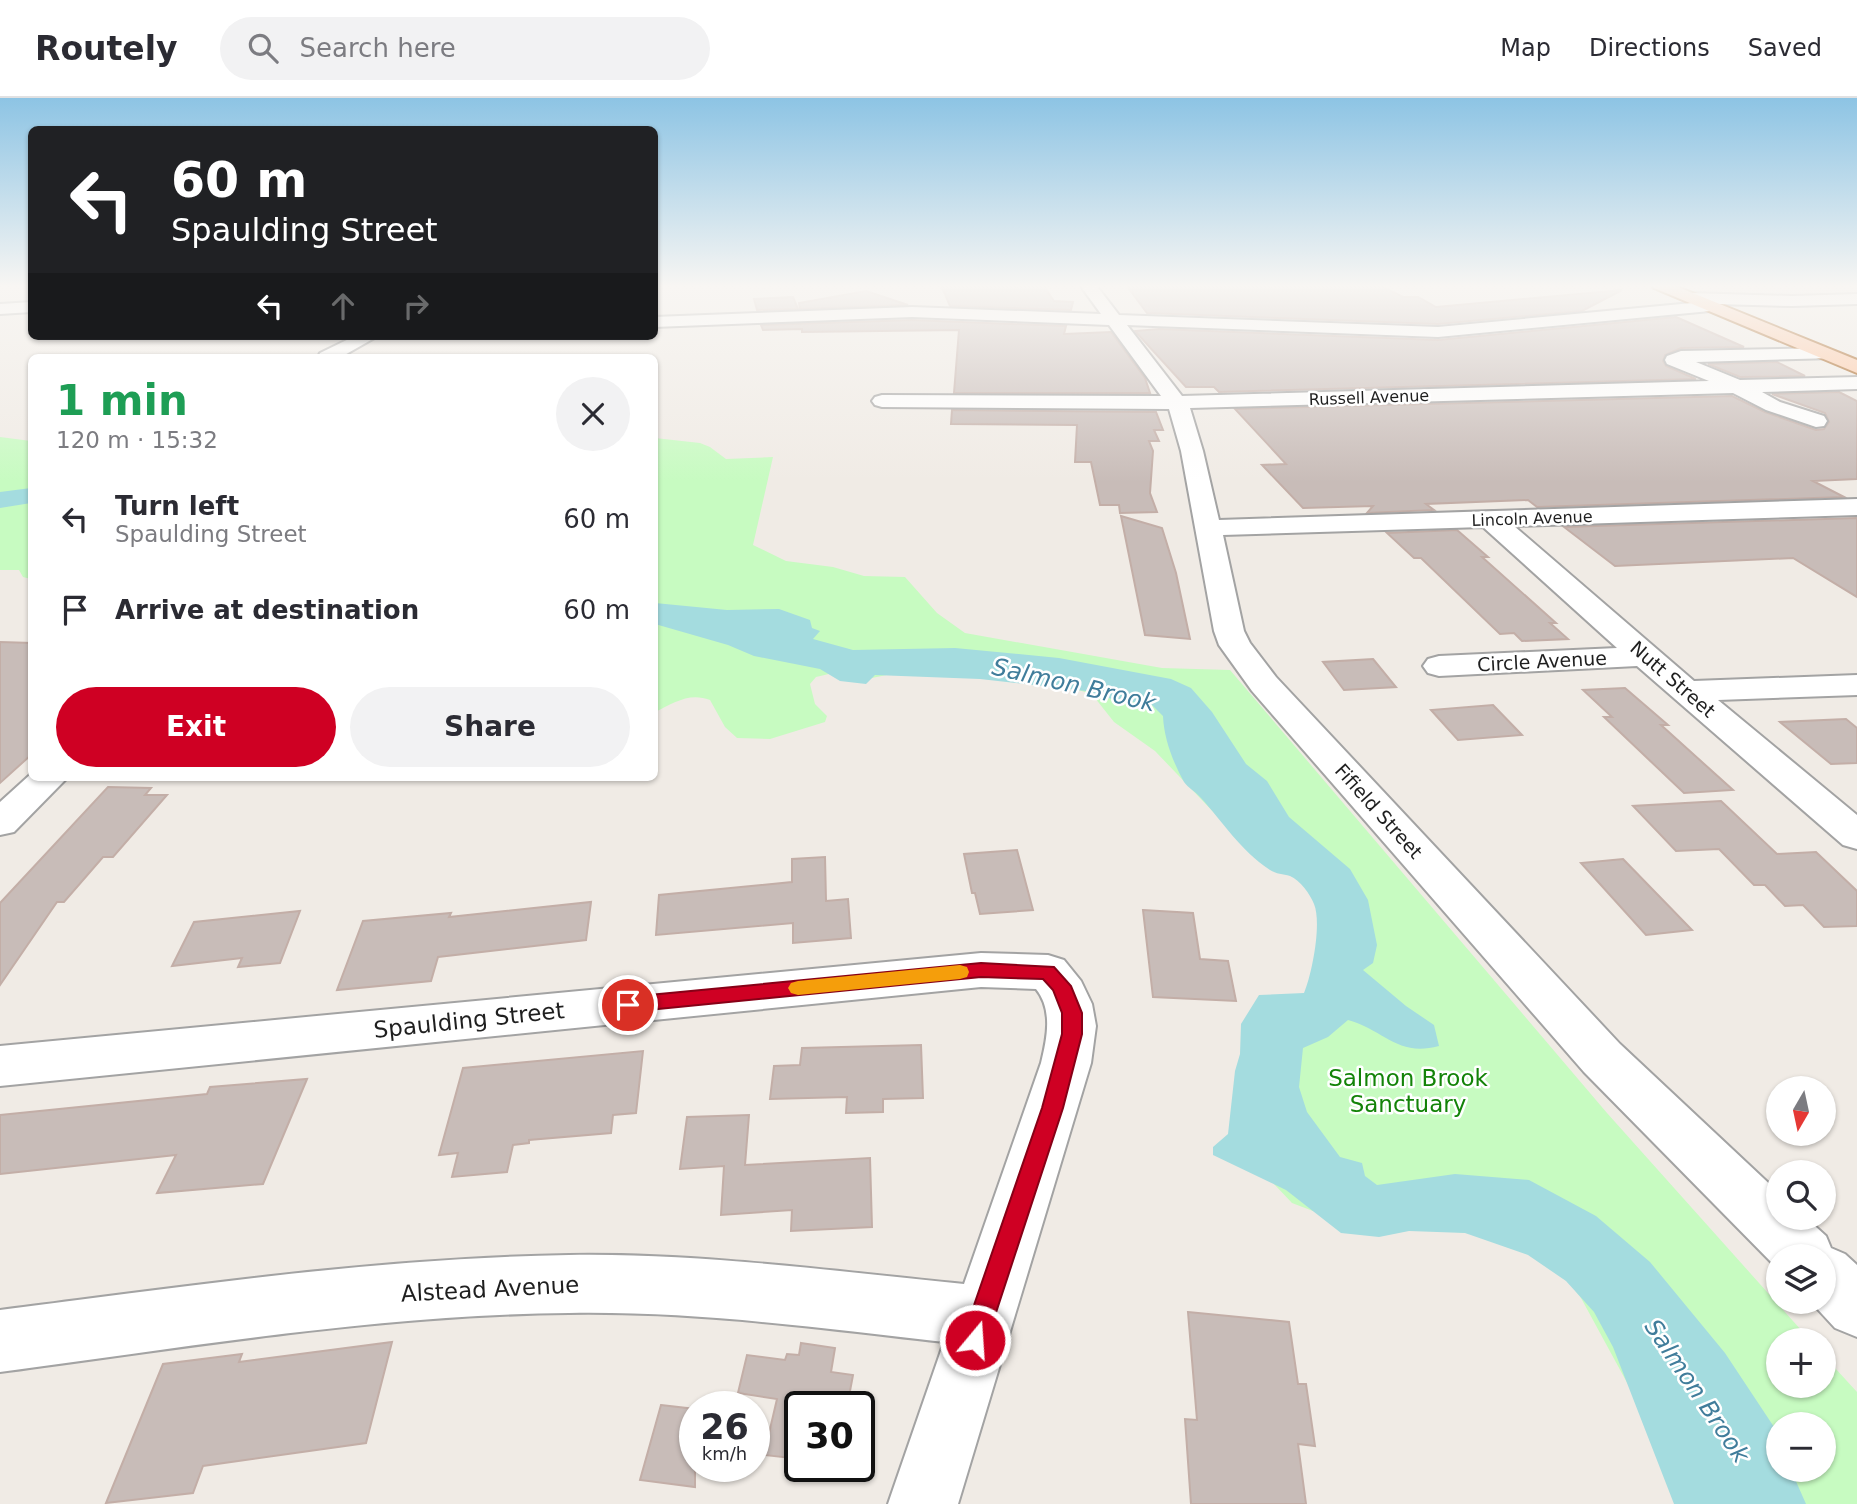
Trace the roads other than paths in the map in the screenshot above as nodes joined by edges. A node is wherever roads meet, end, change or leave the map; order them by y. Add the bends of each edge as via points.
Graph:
1 (1136, 351) edge
2 (1819, 351) junction
3 (1824, 351) edge
4 (1857, 367) edge
5 (1857, 383) edge
6 (1737, 386) junction
7 (881, 401) dead end
8 (1177, 402) junction
9 (1816, 421) dead end
10 (1857, 507) edge
11 (1490, 519) junction
12 (1207, 528) junction
13 (1645, 656) junction
14 (1439, 666) dead end
15 (1857, 685) edge
16 (1687, 691) junction
17 (45, 781) edge
18 (0, 823) edge
19 (1857, 836) edge
20 (0, 1066) edge
21 (1793, 1244) edge
22 (1836, 1286) edge
23 (1857, 1307) edge
24 (982, 1316) junction
25 (0, 1341) edge
26 (923, 1504) edge

1 - 8 street, Fifield Street
2 - 3 street
2 - 4 main road
2 - 6 street via 1675,358
5 - 6 street, Russell Avenue
6 - 8 street, Russell Avenue
6 - 9 street via 1773,406
7 - 8 street, Russell Avenue
8 - 12 street, Fifield Street
10 - 11 street, Lincoln Avenue
11 - 12 street, Lincoln Avenue
11 - 13 street, Nutt Street
12 - 21 street, Fifield Street via 1229,631 1264,684 1602,1058
13 - 14 street, Circle Avenue
13 - 16 street, Nutt Street
15 - 16 street
16 - 19 street, Nutt Street
17 - 18 street
20 - 24 street, Spaulding Street via 981,970 1048,972 1062,986 1072,1013 1072,1034
22 - 23 street
24 - 25 street, Alstead Avenue via 715,1289 570,1284 352,1297
24 - 26 street, Spaulding Street

